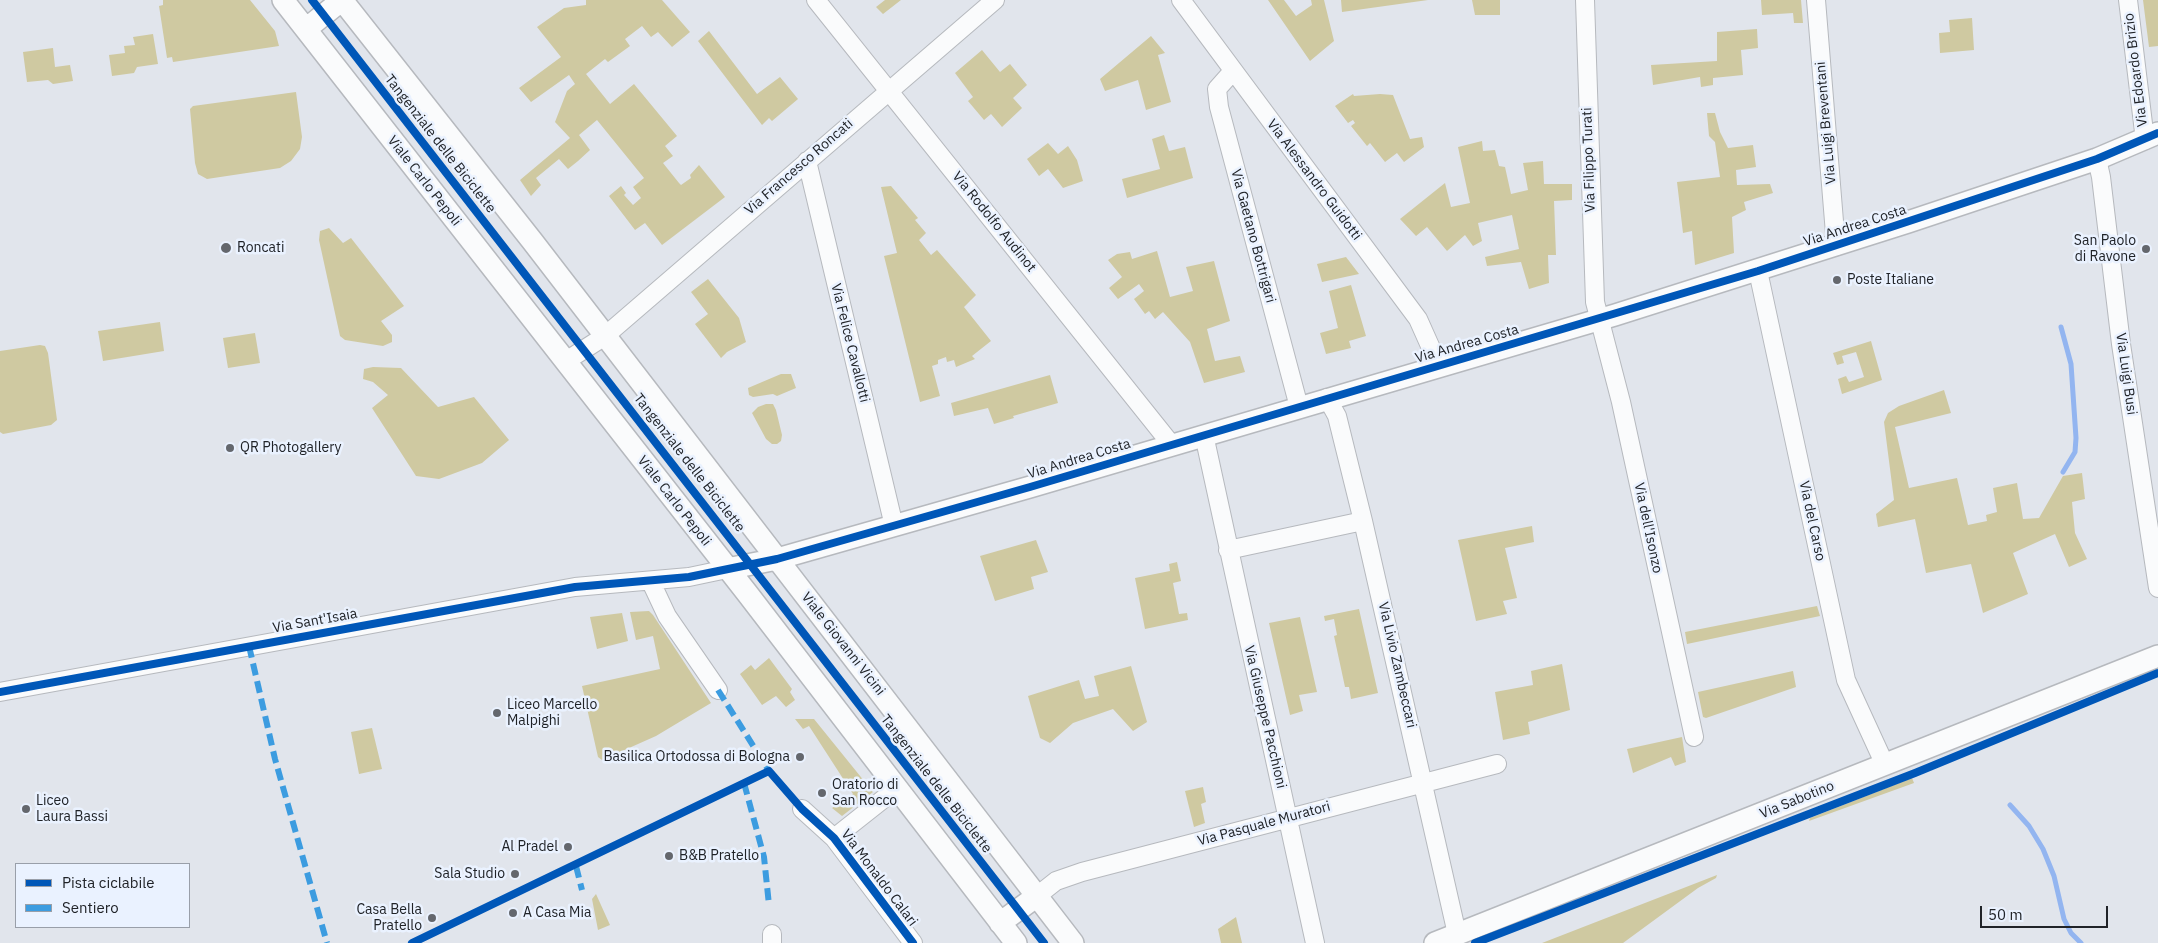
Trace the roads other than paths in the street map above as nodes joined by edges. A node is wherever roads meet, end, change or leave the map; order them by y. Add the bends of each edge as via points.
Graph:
1 (283, 0) edge
2 (342, 0) edge
3 (816, 0) edge
4 (994, 0) edge
5 (1181, 0) edge
6 (1586, 0) edge
7 (1816, 0) edge
8 (2128, 0) edge
9 (306, 29) junction
10 (1233, 71) junction
11 (889, 90) junction
12 (2151, 137) edge
13 (2097, 159) junction
14 (807, 161) junction
15 (1836, 246) junction
16 (1758, 271) junction
17 (1598, 320) junction
18 (605, 336) junction
19 (566, 361) junction
20 (1439, 366) junction
21 (1328, 398) junction
22 (1299, 407) junction
23 (1204, 435) junction
24 (1171, 444) junction
25 (1363, 521) junction
26 (894, 526) junction
27 (1228, 550) junction
28 (777, 559) junction
29 (727, 569) junction
30 (643, 582) junction
31 (2158, 588) edge
32 (2158, 656) edge
33 (718, 690) dead end
34 (0, 692) edge
35 (1694, 737) dead end
36 (1496, 764) dead end
37 (1885, 765) junction
38 (1424, 782) junction
39 (896, 789) junction
40 (802, 809) dead end
41 (1288, 818) junction
42 (834, 838) junction
43 (1037, 896) junction
44 (1000, 923) junction
45 (1457, 934) junction
46 (913, 943) edge
47 (1016, 943) edge
48 (1073, 943) edge
49 (1315, 943) edge
50 (1435, 943) edge

1 - 9 main road, Viale Carlo Pepoli
2 - 9 main road
2 - 18 main road
3 - 11 street, Via Rodolfo Audinot
4 - 11 street, Via Francesco Roncati
5 - 10 street, Via Alessandro Guidotti
6 - 17 street, Via Filippo Turati
7 - 15 street, Via Luigi Breventani
8 - 12 street, Via Edoardo Brizio
9 - 19 main road, Viale Carlo Pepoli
10 - 20 street, Via Alessandro Guidotti via 1418,319
10 - 22 street, Via Gaetano Bottrigari via 1217,89 1219,107
11 - 14 street, Via Francesco Roncati
11 - 24 street, Via Rodolfo Audinot
12 - 13 main road, Via Andrea Costa
13 - 15 main road, Via Andrea Costa
13 - 31 street, Via Luigi Busi
14 - 18 street, Via Francesco Roncati
14 - 26 street, Via Felice Cavallotti
15 - 16 main road, Via Andrea Costa
16 - 17 main road, Via Andrea Costa
16 - 37 street, Via del Carso via 1846,680
17 - 20 main road, Via Andrea Costa
17 - 35 street, Via dell'Isonzo via 1621,402
18 - 19 street
18 - 28 main road
19 - 29 main road, Viale Carlo Pepoli
20 - 21 main road, Via Andrea Costa
21 - 22 main road, Via Andrea Costa
21 - 25 street, Via Livio Zambeccari via 1337,416
22 - 23 main road, Via Andrea Costa
23 - 24 main road, Via Andrea Costa
23 - 27 street, Via Giuseppe Pacchioni
24 - 26 main road, Via Andrea Costa
25 - 27 street
25 - 38 street, Via Livio Zambeccari
26 - 28 main road, Via Andrea Costa
27 - 41 street, Via Giuseppe Pacchioni
28 - 29 main road, Via Andrea Costa
28 - 43 main road, Viale Giovanni Vicini
29 - 30 street, Via Sant'Isaia
29 - 39 main road
30 - 33 street
30 - 34 street, Via Sant'Isaia via 575,587
32 - 37 main road, Via Sabotino
36 - 38 street, Via Pasquale Muratori
37 - 45 main road, Via Sabotino
38 - 41 street, Via Pasquale Muratori
38 - 45 street, Via Livio Zambeccari
39 - 42 street, Via Monaldo Calari
39 - 44 main road
40 - 42 street, Via Monaldo Calari
41 - 43 street, Via Pasquale Muratori via 1082,872 1056,881
41 - 49 street, Via Giuseppe Pacchioni
42 - 46 street, Via Monaldo Calari
43 - 44 main road
43 - 48 main road, Viale Giovanni Vicini
44 - 47 main road
45 - 50 main road, Via Sabotino

